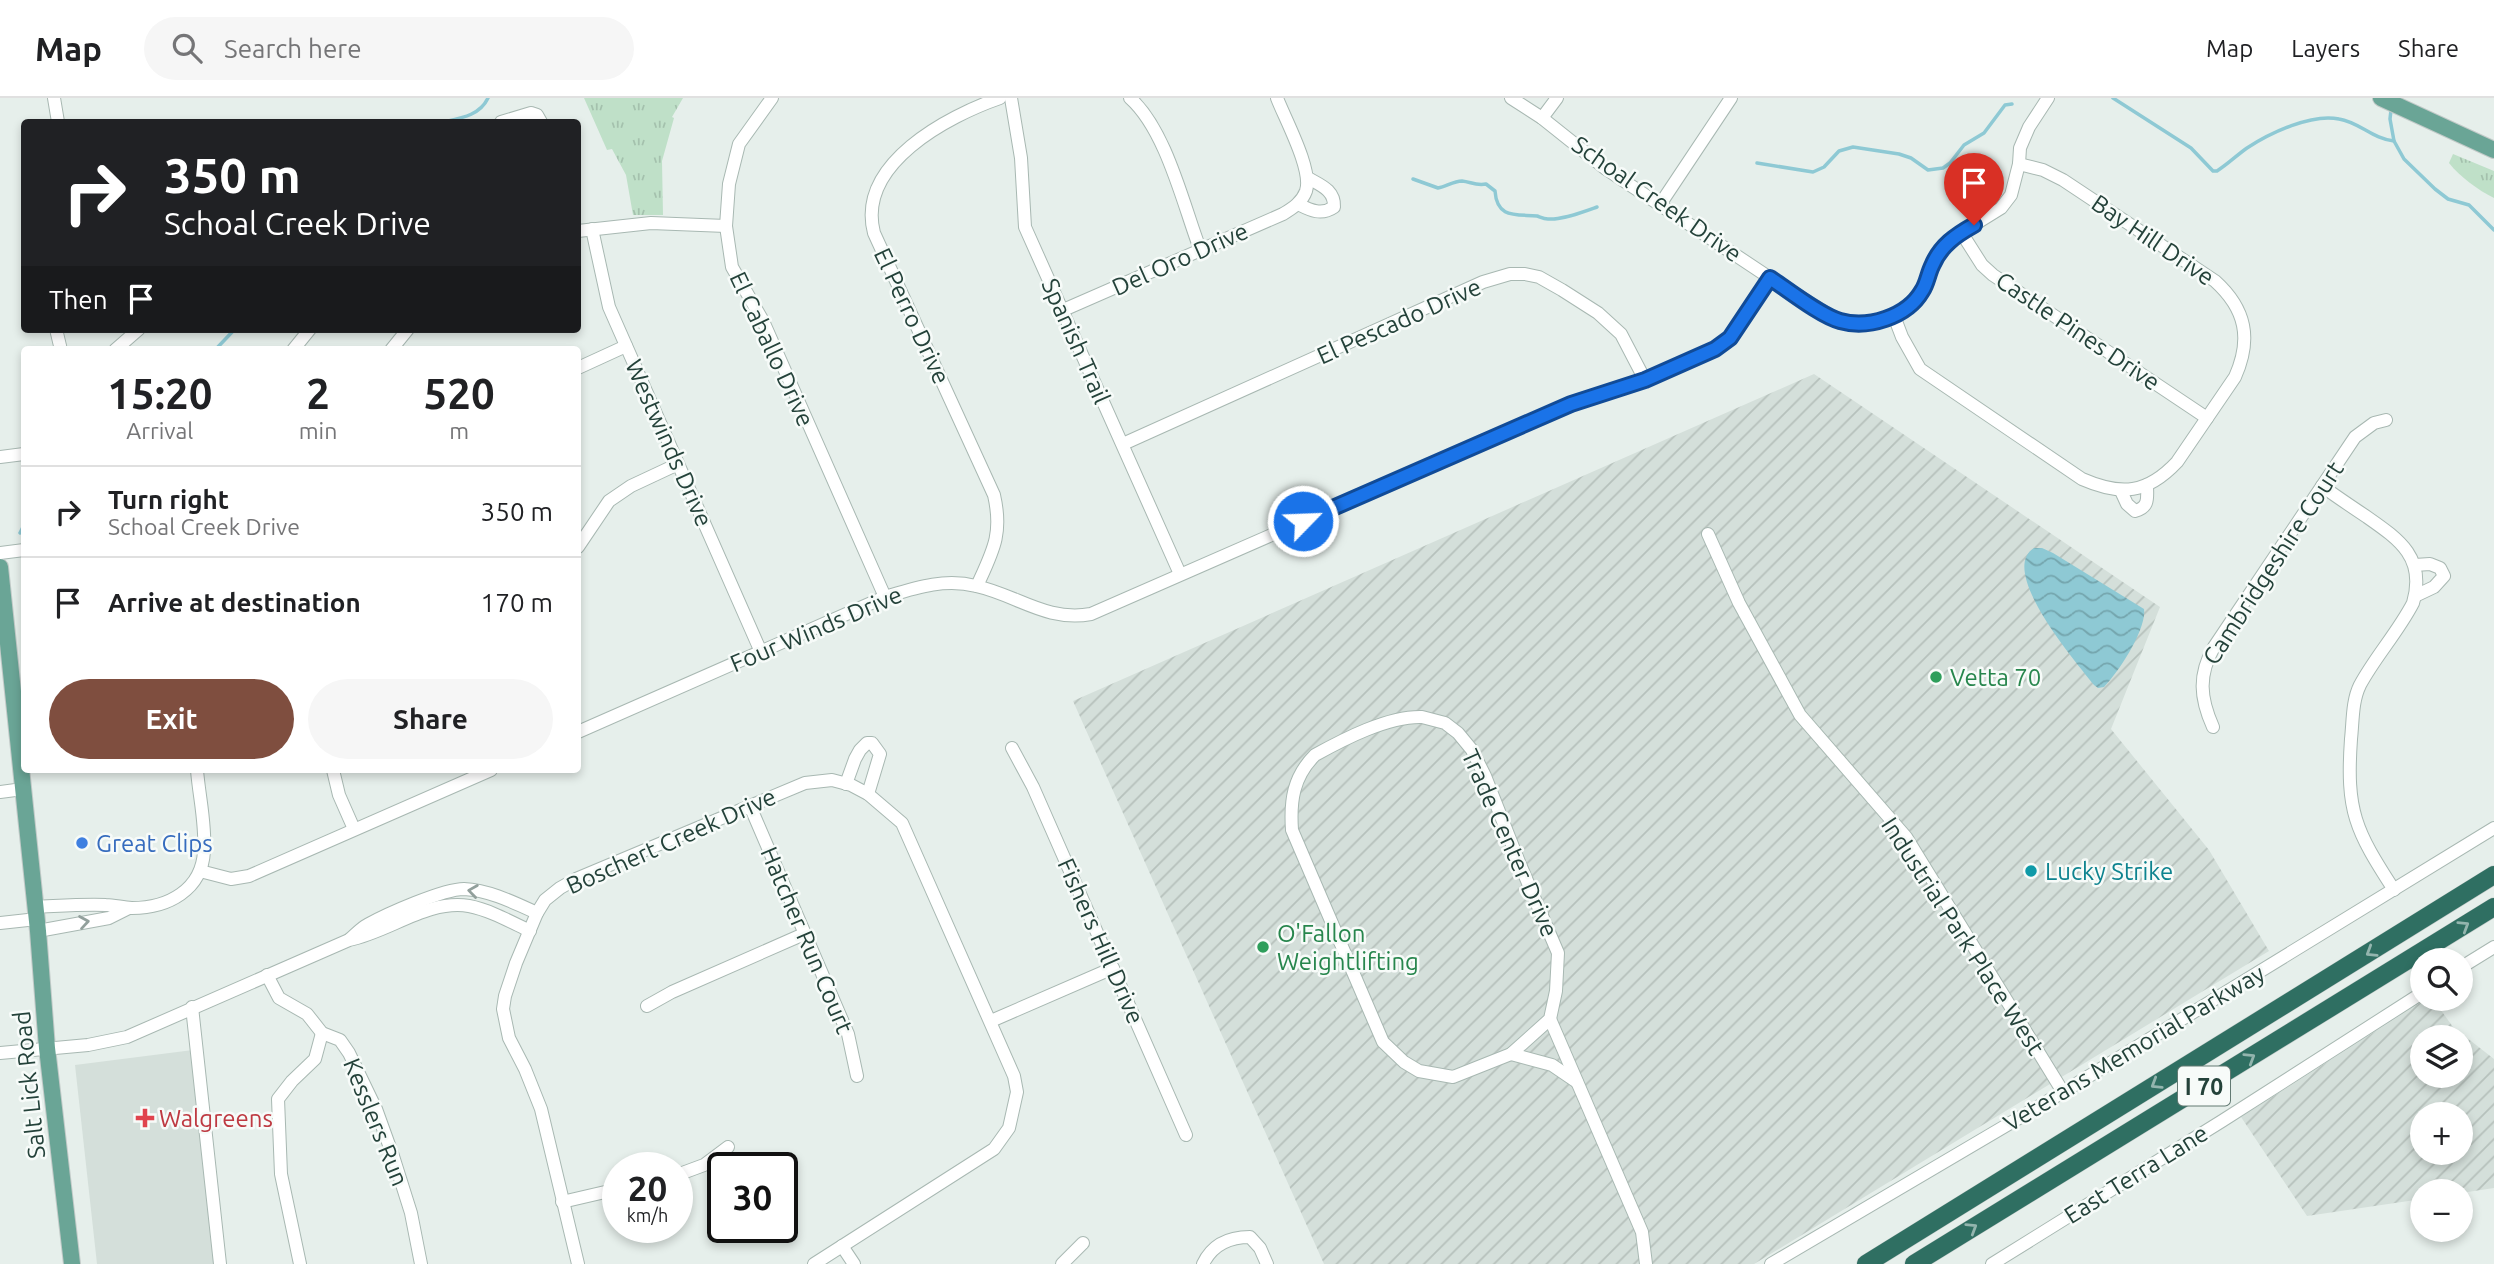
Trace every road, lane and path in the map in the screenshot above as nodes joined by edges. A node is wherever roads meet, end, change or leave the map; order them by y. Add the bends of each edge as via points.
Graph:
1 (54, 98) edge
2 (772, 98) edge
3 (1000, 98) edge
4 (1011, 98) edge
5 (1130, 98) edge
6 (1277, 98) edge
7 (1511, 98) edge
8 (1557, 98) edge
9 (1731, 98) edge
10 (2048, 98) edge
11 (2381, 98) edge
12 (1542, 118) junction
13 (58, 119) edge
14 (511, 119) edge
15 (539, 119) edge
16 (2494, 150) edge
17 (2019, 164) junction
18 (1308, 178) junction
19 (1661, 203) junction
20 (1298, 204) junction
21 (726, 226) junction
22 (592, 229) junction
23 (581, 231) edge
24 (1961, 232) junction
25 (1200, 249) junction
26 (1770, 278) junction
27 (1061, 311) junction
28 (1894, 316) junction
29 (134, 333) edge
30 (120, 346) edge
31 (626, 346) junction
32 (581, 367) edge
33 (1645, 380) junction
34 (2207, 418) junction
35 (2386, 420) dead end
36 (1123, 444) junction
37 (21, 454) edge
38 (0, 457) edge
39 (678, 464) junction
40 (2147, 485) junction
41 (2322, 486) junction
42 (2121, 491) junction
43 (1708, 534) dead end
44 (581, 543) edge
45 (21, 550) edge
46 (0, 553) edge
47 (2415, 565) junction
48 (0, 567) edge
49 (1180, 574) junction
50 (976, 586) junction
51 (2416, 596) junction
52 (885, 597) junction
53 (2, 600) edge
54 (761, 652) junction
55 (2213, 727) dead end
56 (581, 731) edge
57 (1012, 748) dead end
58 (21, 771) edge
59 (21, 773) edge
60 (197, 773) edge
61 (334, 773) edge
62 (475, 773) edge
63 (846, 784) junction
64 (23, 789) junction
65 (0, 792) edge
66 (868, 794) junction
67 (750, 806) junction
68 (2494, 828) edge
69 (354, 829) junction
70 (200, 871) junction
71 (2494, 875) edge
72 (2394, 890) junction
73 (2494, 907) edge
74 (129, 908) junction
75 (537, 913) junction
76 (37, 919) junction
77 (0, 923) edge
78 (530, 931) junction
79 (804, 934) junction
80 (349, 940) junction
81 (2494, 947) edge
82 (2473, 960) edge
83 (1112, 968) junction
84 (267, 975) junction
85 (2410, 1001) edge
86 (647, 1006) dead end
87 (192, 1007) junction
88 (1550, 1019) junction
89 (991, 1021) junction
90 (321, 1033) junction
91 (47, 1048) junction
92 (0, 1053) edge
93 (1511, 1054) junction
94 (857, 1076) dead end
95 (1577, 1082) junction
96 (2063, 1092) junction
97 (1186, 1135) dead end
98 (727, 1147) dead end
99 (693, 1169) edge
100 (602, 1193) edge
101 (562, 1202) junction
102 (1083, 1243) dead end
103 (842, 1246) junction
104 (72, 1264) edge
105 (220, 1264) edge
106 (300, 1264) edge
107 (421, 1264) edge
108 (578, 1264) edge
109 (814, 1264) edge
110 (854, 1264) edge
111 (1062, 1264) edge
112 (1203, 1264) edge
113 (1267, 1264) edge
114 (1646, 1264) edge
115 (1771, 1264) edge
116 (1866, 1264) edge
117 (1914, 1264) edge
118 (1992, 1264) edge

1 - 13 street
2 - 21 street, El Caballo Drive via 739,145 729,184
3 - 50 street, El Perro Drive via 947,120 912,146 887,171 872,206 874,233 994,495 996,543
4 - 27 street, Spanish Trail via 1025,227
5 - 25 street via 1144,112 1163,148
6 - 18 street
7 - 12 street, Schoal Creek Drive
8 - 12 street
9 - 19 street
10 - 17 street, Schoal Creek Drive via 2029,127
11 - 16 main road
12 - 19 street, Schoal Creek Drive via 1606,169
14 - 15 street via 531,113
17 - 24 street, Schoal Creek Drive via 2011,195 2001,208
17 - 34 street, Bay Hill Drive via 2063,180 2227,291 2242,318 2244,350 2235,377
18 - 20 street
18 - 20 street via 1327,189 1334,207 1315,212
19 - 26 street, Schoal Creek Drive
20 - 25 street, Del Oro Drive
21 - 22 street via 651,223
21 - 52 street, El Caballo Drive via 732,267 763,321
22 - 23 street
22 - 31 street, Westwinds Drive via 609,307
24 - 28 street, Schoal Creek Drive via 1940,250 1922,292
24 - 34 street, Castle Pines Drive via 1993,275
25 - 27 street, Del Oro Drive
26 - 28 street, Schoal Creek Drive via 1839,321 1861,323
26 - 33 street, Four Winds Drive via 1730,338
27 - 36 street, Spanish Trail
28 - 42 street, Bay Hill Drive via 1920,369 2082,478
29 - 30 street
31 - 32 street
31 - 39 street, Westwinds Drive
33 - 36 street, El Pescado Drive via 1622,334 1598,313 1539,277 1510,274 1483,282
33 - 49 street, Four Winds Drive via 1571,404
34 - 40 street, Bay Hill Drive via 2177,462
35 - 41 street, Cambridgeshire Court via 2374,422 2355,436
36 - 49 street, Spanish Trail
37 - 38 street
39 - 44 street via 609,501
39 - 54 street, Westwinds Drive
40 - 42 street, Bay Hill Drive
40 - 42 street, Bay Hill Drive via 2147,503 2135,511
41 - 47 street via 2391,534
41 - 55 street, Cambridgeshire Court via 2206,660 2201,687
43 - 96 street, Industrial Park Place West via 1739,603 1800,715 1906,838
45 - 46 street
47 - 51 street
47 - 51 street via 2430,564 2444,576
48 - 53 main road, Salt Lick Road
49 - 50 street, Four Winds Drive via 1077,616 1048,613
50 - 52 street, Four Winds Drive via 926,584
51 - 72 street via 2360,687 2352,730 2349,792 2354,816 2361,837
52 - 54 street, Four Winds Drive
53 - 58 main road, Salt Lick Road
54 - 56 street, Four Winds Drive
57 - 83 street, Fishers Hill Drive
59 - 64 main road, Salt Lick Road
60 - 70 street via 204,852
61 - 69 street
62 - 69 street
63 - 66 street, Boschert Creek Drive
63 - 66 street via 860,750 872,743 880,754
63 - 67 street, Boschert Creek Drive via 832,780 805,783
64 - 65 street
64 - 76 main road, Salt Lick Road
66 - 89 street, Boschert Creek Drive via 902,823
67 - 75 street, Boschert Creek Drive via 576,879 545,900
67 - 79 street, Hatcher Run Court
68 - 72 street, Veterans Memorial Parkway
69 - 70 street via 248,876 231,880
70 - 74 street via 190,887 168,902
71 -> 116 highway, I 70
72 - 96 street, Veterans Memorial Parkway
117 -> 73 highway, I 70
74 - 76 street via 109,905
76 -> 74 street via 109,918
75 - 78 street, Boschert Creek Drive
75 -> 80 street via 464,889 446,892 366,926
76 - 77 street
76 - 91 main road, Salt Lick Road
78 - 80 street via 478,908 452,905
78 - 101 street, Boschert Creek Drive via 505,996 504,1021 541,1109
79 - 86 street
79 - 94 street, Hatcher Run Court via 848,1034
80 - 84 street
81 - 82 street
83 - 89 street
83 - 97 street, Fishers Hill Drive
84 - 87 street
84 - 90 street, Kesslers Run via 279,998 307,1014
85 - 118 street, East Terra Lane
87 - 91 street via 127,1037
87 - 105 street
88 - 93 street, Trade Center Drive
88 - 93 street, Trade Center Drive via 1558,953 1485,776 1458,733 1435,720 1400,719 1315,755 1292,793 1292,830 1383,1042 1404,1062 1438,1076 1453,1077
88 - 95 street
89 - 103 street, Boschert Creek Drive via 1017,1092 1002,1140
90 - 106 street via 315,1059 278,1100 281,1174
90 - 107 street, Kesslers Run via 345,1046 376,1109 407,1200
91 - 92 street
91 - 104 main road, Salt Lick Road
93 - 95 street via 1552,1065
95 - 114 street via 1642,1232
96 - 115 street, Veterans Memorial Parkway
98 - 99 street
100 - 101 street
101 - 108 street, Boschert Creek Drive
102 - 111 street
103 - 109 street, Boschert Creek Drive
103 - 110 street
112 - 113 street via 1213,1248 1250,1237

